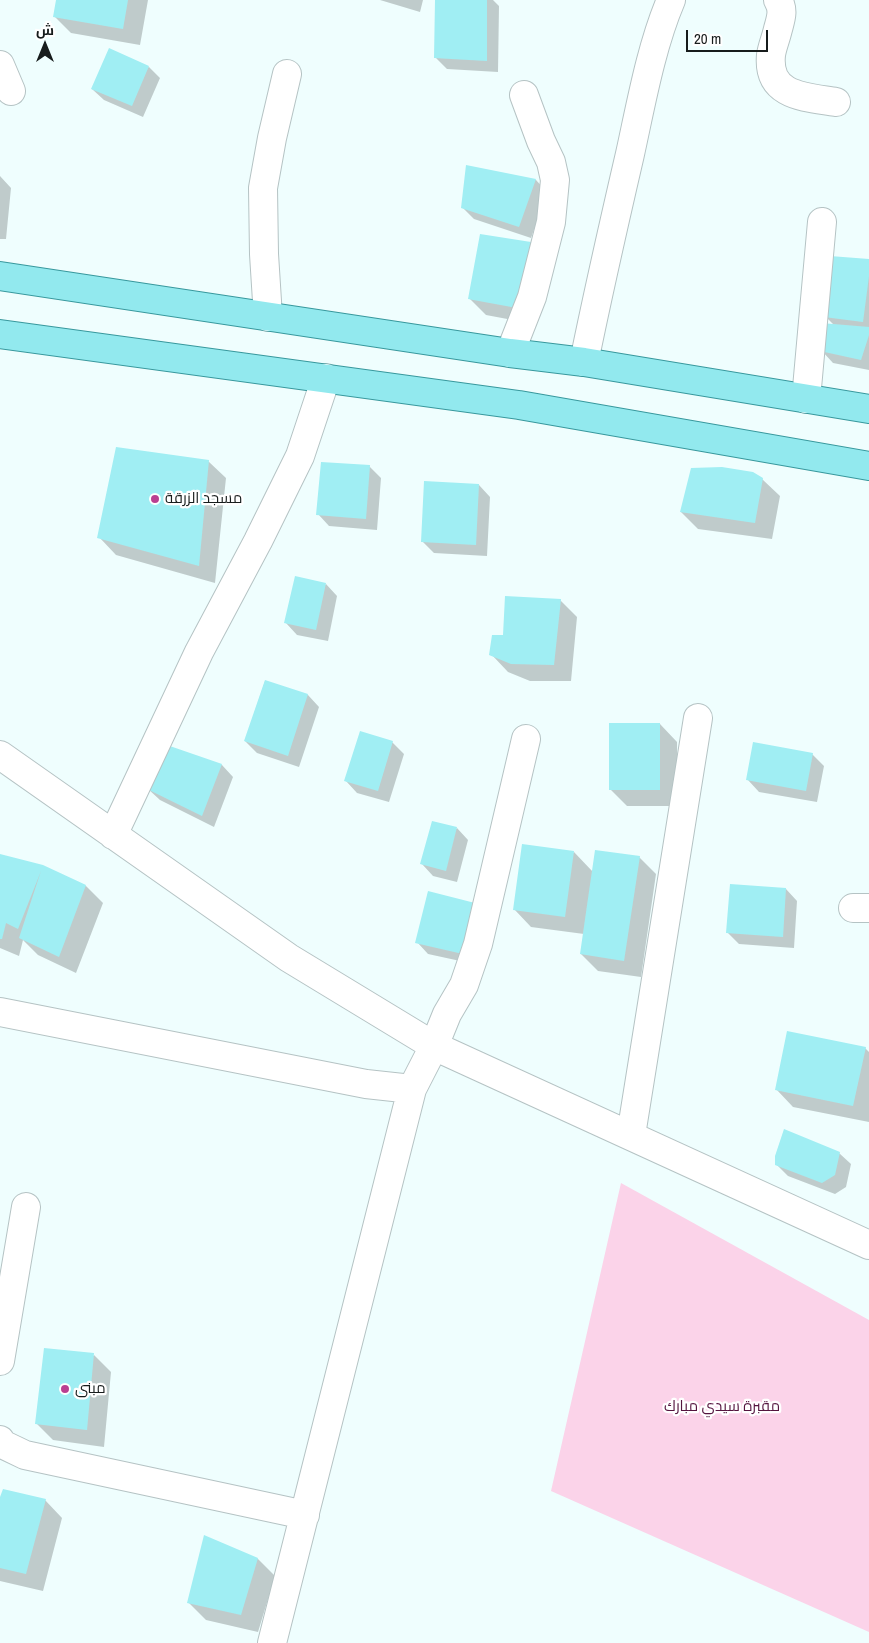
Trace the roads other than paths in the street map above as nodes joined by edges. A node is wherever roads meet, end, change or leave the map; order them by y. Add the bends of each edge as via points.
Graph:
1 (671, 0) edge
2 (778, 0) edge
3 (0, 65) edge
4 (287, 74) dead end
5 (11, 91) dead end
6 (524, 94) dead end
7 (836, 102) dead end
8 (822, 222) dead end
9 (0, 276) edge
10 (268, 317) junction
11 (0, 334) edge
12 (510, 353) junction
13 (584, 362) junction
14 (326, 378) junction
15 (806, 399) junction
16 (869, 410) edge
17 (869, 466) edge
18 (698, 718) dead end
19 (526, 738) dead end
20 (2, 763) edge
21 (113, 835) junction
22 (0, 1012) edge
23 (434, 1046) junction
24 (412, 1089) junction
25 (631, 1135) junction
26 (26, 1207) dead end
27 (869, 1245) edge
28 (0, 1361) edge
29 (0, 1440) edge
30 (305, 1515) junction
31 (272, 1643) edge

1 - 13 street via 646,83
2 - 7 street via 783,12 771,55 772,76 779,86 797,95
3 - 5 street
4 - 10 street via 263,188
6 - 12 street via 555,180 550,222 532,297
8 - 15 street
9 - 10 main road
10 - 12 main road
11 - 14 main road
12 - 13 main road
13 - 15 main road
14 - 17 main road via 579,415
14 - 21 street via 300,456 199,652
15 - 16 main road
18 - 25 street
19 - 23 street via 478,944 464,984
20 - 21 street
21 - 23 street via 289,958
22 - 24 street via 366,1084
23 - 24 street
23 - 25 street
24 - 30 street
25 - 27 street
26 - 28 street
29 - 30 street via 25,1455
30 - 31 street

